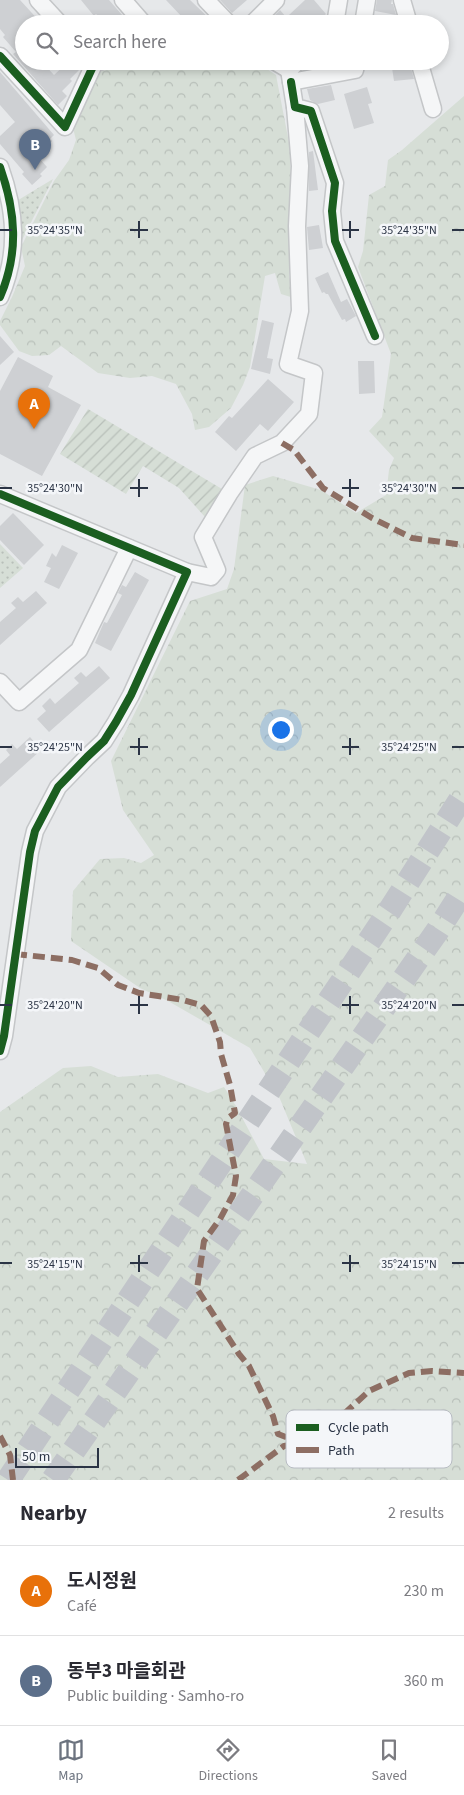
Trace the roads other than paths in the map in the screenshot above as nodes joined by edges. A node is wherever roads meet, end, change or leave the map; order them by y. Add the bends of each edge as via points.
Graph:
1 (38, 0) edge
2 (122, 0) edge
3 (206, 0) edge
4 (276, 0) edge
5 (339, 0) edge
6 (367, 0) edge
7 (402, 0) edge
8 (52, 15) edge
9 (136, 15) edge
10 (220, 15) edge
11 (261, 15) edge
12 (336, 15) edge
13 (364, 15) edge
14 (406, 15) edge
15 (0, 56) edge
16 (93, 70) edge
17 (355, 70) edge
18 (422, 70) edge
19 (292, 71) edge
20 (295, 107) junction
21 (433, 109) dead end
22 (0, 167) edge
23 (0, 297) edge
24 (375, 336) dead end
25 (0, 494) edge
26 (129, 548) junction
27 (187, 572) junction
28 (0, 682) edge
29 (0, 1051) edge

1 - 8 street
2 - 9 street
3 - 10 street
4 - 11 street
5 - 12 street
6 - 13 street
7 - 14 street
15 - 16 street via 65,127
17 - 19 street
18 - 21 street
19 - 20 street
20 - 24 street via 311,111 335,183 332,211 335,241
20 - 27 street via 300,166 297,226 300,311 288,364 314,373 309,414 282,443 255,456 203,537 217,570 211,577
22 - 23 street via 10,200 14,236 11,267
25 - 26 street
26 - 27 street
26 - 28 street via 79,650 19,702
27 - 29 street via 116,722 104,741 58,787 35,831

